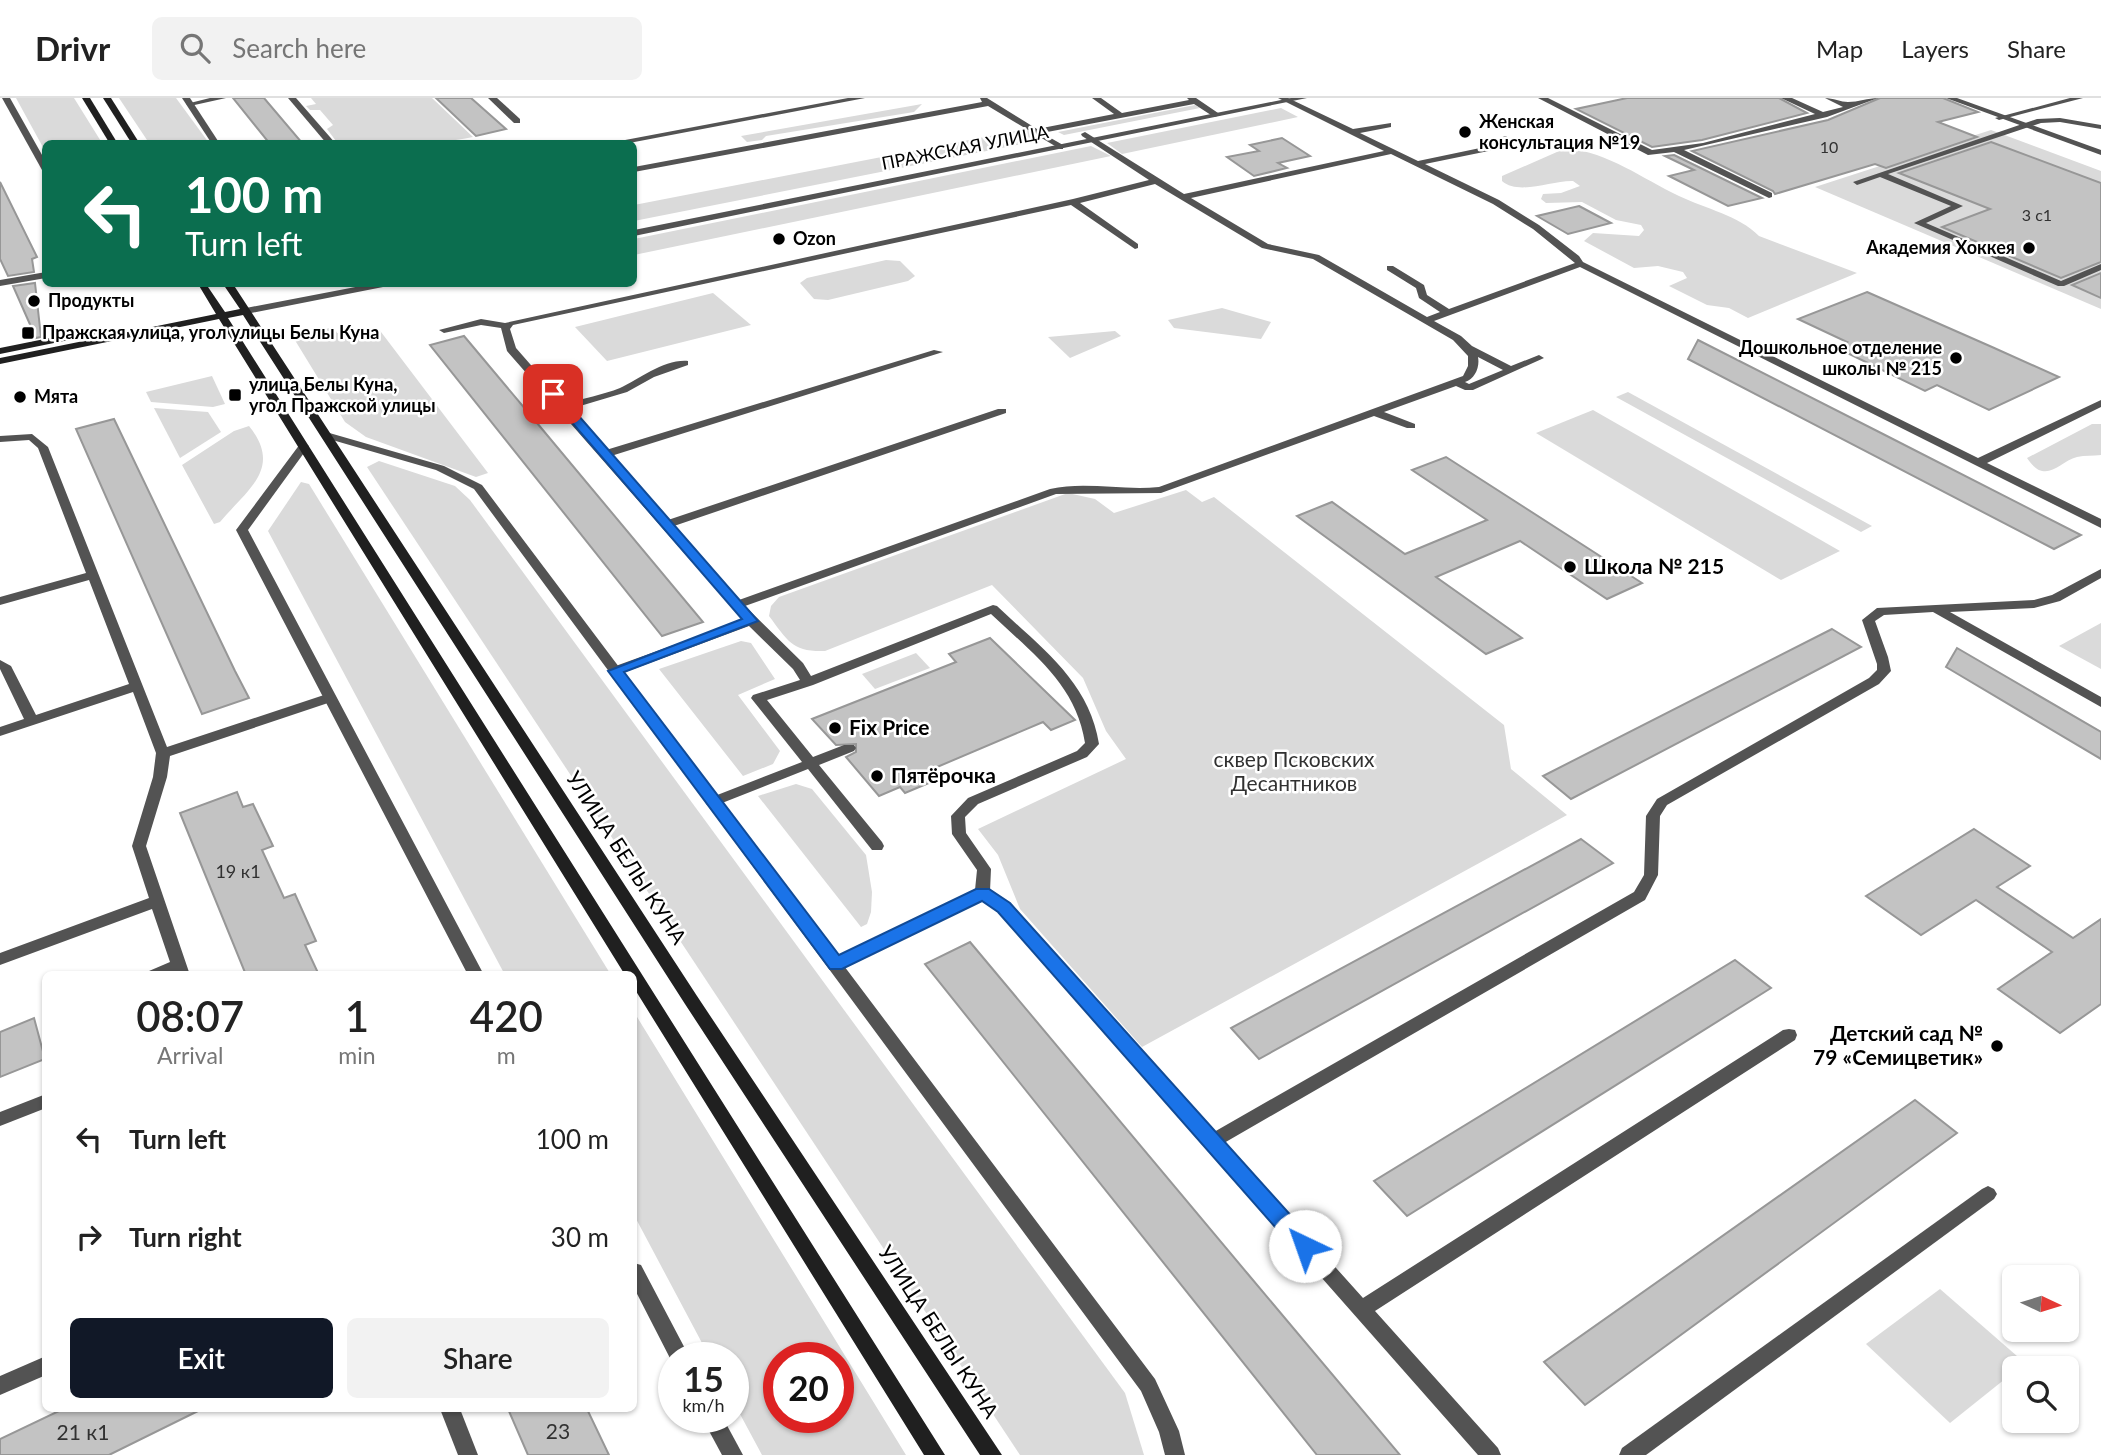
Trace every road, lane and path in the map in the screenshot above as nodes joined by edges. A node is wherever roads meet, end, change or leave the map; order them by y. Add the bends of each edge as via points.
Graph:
1 (6, 98) edge
2 (86, 98) edge
3 (107, 98) edge
4 (222, 98) edge
5 (292, 98) edge
6 (492, 98) edge
7 (861, 98) edge
8 (1096, 98) edge
9 (1265, 98) edge
10 (1303, 98) edge
11 (1542, 98) edge
12 (1785, 98) edge
13 (1829, 98) edge
14 (1874, 98) edge
15 (1951, 98) edge
16 (2079, 98) edge
17 (1193, 99) edge
18 (1284, 100) edge
19 (188, 101) edge
20 (986, 101) edge
21 (1845, 105) junction
22 (1213, 112) junction
23 (1119, 114) junction
24 (1824, 115) junction
25 (1999, 118) junction
26 (517, 121) dead end
27 (1388, 125) dead end
28 (2024, 126) junction
29 (2101, 127) edge
30 (1038, 131) junction
31 (1352, 132) junction
32 (1085, 134) junction
33 (1503, 138) dead end
34 (112, 140) edge
35 (133, 140) edge
36 (213, 140) edge
37 (329, 140) edge
38 (630, 140) edge
39 (1052, 140) junction
40 (1094, 140) junction
41 (1060, 147) junction
42 (1674, 149) junction
43 (1391, 152) junction
44 (2101, 153) edge
45 (1314, 155) dead end
46 (42, 163) edge
47 (1416, 164) junction
48 (1332, 165) junction
49 (637, 169) edge
50 (1880, 174) junction
51 (1156, 181) junction
52 (1857, 181) dead end
53 (1769, 195) dead end
54 (1184, 197) junction
55 (1073, 202) junction
56 (637, 223) edge
57 (637, 232) edge
58 (1135, 246) dead end
59 (1580, 264) junction
60 (2101, 267) edge
61 (1390, 268) dead end
62 (42, 276) edge
63 (0, 283) edge
64 (204, 287) edge
65 (230, 287) edge
66 (325, 287) edge
67 (365, 287) edge
68 (243, 307) junction
69 (218, 312) junction
70 (1448, 313) junction
71 (1428, 320) junction
72 (508, 327) junction
73 (444, 330) dead end
74 (1471, 349) junction
75 (0, 351) edge
76 (938, 352) dead end
77 (1539, 358) dead end
78 (0, 361) edge
79 (684, 363) dead end
80 (1511, 370) junction
81 (1456, 382) junction
82 (2101, 402) edge
83 (565, 407) junction
84 (1002, 411) dead end
85 (1375, 412) junction
86 (1411, 426) dead end
87 (326, 435) junction
88 (0, 439) edge
89 (304, 446) junction
90 (605, 454) junction
91 (1979, 462) junction
92 (2101, 524) edge
93 (666, 525) junction
94 (2101, 573) edge
95 (93, 575) junction
96 (0, 601) edge
97 (737, 605) junction
98 (1938, 610) junction
99 (751, 621) junction
100 (0, 664) edge
101 (615, 671) junction
102 (808, 682) junction
103 (135, 687) junction
104 (329, 698) junction
105 (2101, 703) edge
106 (32, 722) junction
107 (0, 732) edge
108 (849, 748) dead end
109 (163, 752) junction
110 (811, 763) junction
111 (712, 802) junction
112 (877, 846) dead end
113 (982, 894) junction
114 (158, 901) junction
115 (0, 959) edge
116 (836, 965) junction
117 (180, 970) edge
118 (474, 971) edge
119 (631, 971) edge
120 (637, 981) edge
121 (1789, 1035) dead end
122 (42, 1103) edge
123 (0, 1119) edge
124 (1212, 1142) junction
125 (1988, 1194) dead end
126 (637, 1277) edge
127 (1361, 1309) junction
128 (672, 1342) edge
129 (42, 1366) edge
130 (4, 1380) edge
131 (451, 1412) edge
132 (721, 1433) edge
133 (468, 1455) edge
134 (733, 1455) edge
135 (935, 1455) edge
136 (992, 1455) edge
137 (1175, 1455) edge
138 (1490, 1455) edge
139 (1629, 1455) edge

1 - 46 street
2 - 34 street
3 - 35 street
4 - 19 street
5 - 37 street
6 - 26 street
7 - 38 street
8 - 23 street
9 - 22 street, ПРАЖСКАЯ УЛИЦА
10 - 18 street, ПРАЖСКАЯ УЛИЦА
11 - 42 street via 1651,153
12 - 24 street
13 - 21 street
14 - 21 street
15 - 25 street
16 - 25 street
17 - 22 street
17 - 23 street
18 - 22 street, ПРАЖСКАЯ УЛИЦА
18 - 31 street
19 - 36 street
20 - 30 street
20 - 49 street
21 - 24 street via 1852,107
22 - 32 street, ПРАЖСКАЯ УЛИЦА
22 - 40 street, ПРАЖСКАЯ УЛИЦА
23 - 30 street
24 - 42 street
25 - 28 street
27 - 31 street
28 - 29 street via 2060,120
28 - 44 street
28 - 50 street
30 - 39 street
31 - 43 street
32 - 39 street, ПРАЖСКАЯ УЛИЦА
32 - 40 street
33 - 47 street via 1510,144
39 - 41 street
39 - 56 street, ПРАЖСКАЯ УЛИЦА
40 - 41 street, ПРАЖСКАЯ УЛИЦА
40 - 51 street
41 - 57 street, ПРАЖСКАЯ УЛИЦА
42 - 53 street
43 - 47 street
43 - 48 street
45 - 48 street
47 - 59 street via 1512,212
48 - 54 street
50 - 52 street
50 - 60 street via 1959,206 1918,223 2061,284
51 - 54 street
51 - 55 street
54 - 71 street via 1265,246 1316,257
55 - 58 street
55 - 72 street via 524,319
59 - 70 street
59 - 91 street
61 - 70 street via 1421,287 1422,296
62 - 63 street
64 - 69 street
65 - 68 street, УЛИЦА БЕЛЫ КУНА
66 - 68 street
67 - 68 street
68 - 69 street
68 - 87 street, УЛИЦА БЕЛЫ КУНА
69 - 75 street
69 - 78 street
69 - 89 street
70 - 71 street
71 - 74 street
72 - 73 street via 481,322
72 - 83 street via 511,349
74 - 80 street
74 - 81 street via 1474,369
76 - 90 street
77 - 80 street
79 - 83 street via 645,372 623,390
80 - 81 street via 1469,388
81 - 85 street
82 - 91 street
83 - 90 street
84 - 93 street
85 - 86 street
85 - 97 street via 1161,490 1054,491
87 - 101 street via 440,468 478,486
87 - 136 street, УЛИЦА БЕЛЫ КУНА
88 - 95 street via 32,437 43,447
89 - 104 street via 243,530
89 - 119 street
90 - 93 street
91 - 92 street
93 - 97 street
94 - 98 street via 2056,598 2034,604
95 - 96 street
95 - 103 street
97 - 99 street
98 - 105 street
98 - 124 street via 1881,611 1868,620 1884,659 1884,671 1874,681 1662,802 1653,816 1651,875 1640,896
99 - 101 street
99 - 102 street via 798,666
100 - 106 street
101 - 111 street
102 - 110 street via 758,698
102 - 113 street via 993,609 1068,683 1091,731 1092,744 1082,754 973,801 958,816 959,834 984,869
103 - 106 street
103 - 109 street
104 - 109 street
104 - 118 street
106 - 107 street
108 - 110 street
109 - 114 street via 163,771 139,846
110 - 111 street
110 - 112 street
111 - 116 street
113 - 116 street
113 - 124 street via 1004,908
114 - 115 street
114 - 117 street
116 - 137 street via 1148,1385
120 - 135 street
121 - 127 street
122 - 123 street
124 - 127 street
125 - 139 street
126 - 128 street
127 - 138 street
129 - 130 street
131 - 133 street
132 - 134 street

